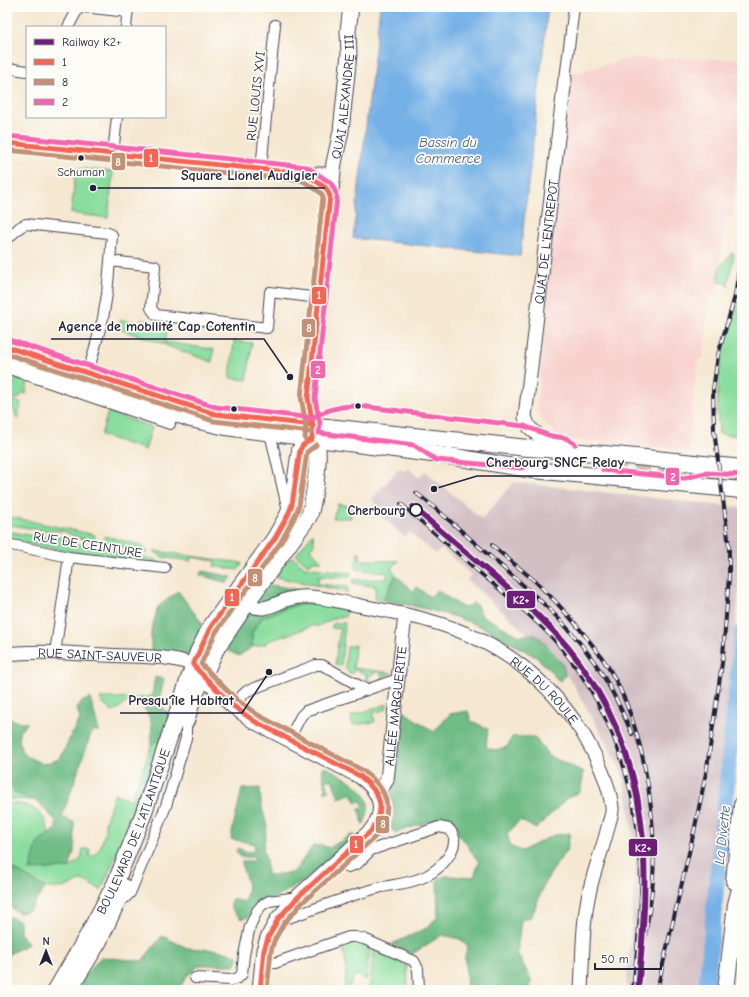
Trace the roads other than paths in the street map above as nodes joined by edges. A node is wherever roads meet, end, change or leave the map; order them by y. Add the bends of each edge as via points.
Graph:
1 (79, 7) edge
2 (84, 7) edge
3 (351, 7) edge
4 (574, 7) edge
5 (128, 9) edge
6 (275, 25) dead end
7 (69, 26) edge
8 (126, 26) edge
9 (7, 68) edge
10 (26, 71) edge
11 (565, 79) joint
12 (117, 118) edge
13 (7, 143) edge
14 (113, 154) junction
15 (261, 169) junction
16 (306, 174) junction
17 (333, 174) junction
18 (330, 196) junction
19 (7, 239) edge
20 (110, 261) junction
21 (319, 298) junction
22 (7, 347) edge
23 (7, 357) edge
24 (7, 368) edge
25 (88, 373) junction
26 (170, 424) dead end
27 (313, 432) junction
28 (270, 433) junction
29 (339, 438) junction
30 (528, 448) junction
31 (571, 450) junction
32 (455, 457) junction
33 (318, 459) junction
34 (742, 468) edge
35 (742, 482) edge
36 (684, 486) junction
37 (742, 490) edge
38 (288, 515) junction
39 (7, 544) edge
40 (69, 557) junction
41 (165, 568) dead end
42 (246, 603) junction
43 (406, 615) junction
44 (56, 653) junction
45 (7, 654) edge
46 (198, 671) junction
47 (398, 681) junction
48 (367, 690) junction
49 (232, 705) junction
50 (289, 739) junction
51 (378, 794) junction
52 (742, 805) edge
53 (339, 860) junction
54 (742, 869) edge
55 (298, 897) junction
56 (736, 904) junction
57 (278, 919) junction
58 (263, 964) junction
59 (195, 978) dead end
60 (231, 985) edge
61 (56, 990) edge
62 (70, 990) edge
63 (260, 990) edge
64 (419, 990) edge
65 (581, 990) edge
66 (726, 990) edge

1 - 7 street
2 - 5 street
3 - 17 main road, QUAI ALEXANDRE III via 342,123
4 - 11 street, QUAI DE L'ENTREPOT
5 - 8 street
6 - 15 street, RUE LOUIS XVI
9 - 10 street
11 - 31 street, QUAI DE L'ENTREPOT via 525,417 529,427 545,442 564,445
12 - 14 street
13 - 14 street
14 - 15 street
15 - 16 street
16 - 17 street
16 - 18 street via 326,188
17 - 18 main road, QUAI ALEXANDRE III
18 - 21 main road, QUAI ALEXANDRE III
19 - 20 street via 26,224 108,233 112,235
20 - 21 street via 155,266 151,308 156,315 267,328 270,292
20 - 25 street via 103,318
21 - 27 main road, QUAI ALEXANDRE III via 308,398
22 - 25 main road
23 - 28 main road via 191,420
24 - 26 street
25 - 27 main road via 215,414
27 - 28 main road
27 - 29 main road
27 - 33 main road via 318,448
27 - 38 main road via 300,450 292,505
28 - 38 street
29 - 30 main road
29 - 32 main road
29 - 33 main road via 324,446
30 - 31 main road
30 - 32 main road via 537,456 610,467 469,455
31 - 34 main road
32 - 36 main road via 532,470
33 - 42 main road via 309,516
35 - 36 main road via 706,480
36 - 37 main road
38 - 46 main road via 210,628
39 - 40 street, RUE DE CEINTURE
40 - 41 street, RUE DE CEINTURE
40 - 44 street
42 - 43 street, RUE DU ROULE via 262,609 289,599 318,598
42 - 46 main road via 216,649
43 - 47 street, ALLÉE MARGUERITE
43 - 65 street, RUE DU ROULE via 432,621 489,644 526,668 564,708 590,745 600,766 612,809 590,890 583,938
44 - 45 street, RUE SAINT-SAUVEUR
44 - 46 street, RUE SAINT-SAUVEUR via 173,658
46 - 49 main road
46 - 61 main road, BOULEVARD DE L'ATLANTIQUE via 115,884
46 - 62 main road, BOULEVARD DE L'ATLANTIQUE via 186,719 153,818 113,912
47 - 48 street via 392,680
47 - 51 street, ALLÉE MARGUERITE via 387,780
48 - 49 street via 322,665 316,665 247,691
48 - 50 street via 306,711
49 - 50 main road via 254,721
50 - 51 main road via 360,776 369,782
51 - 53 main road via 380,809 377,824
52 - 56 main road via 733,889
53 - 55 main road
53 - 57 street via 352,867 371,850 439,827 449,829 454,840 448,858 435,871 424,877 378,888 288,918
54 - 56 main road
55 - 57 main road
55 - 60 street via 269,901 257,911 250,926 242,974
56 - 66 main road
57 - 58 main road via 268,938
58 - 63 main road
58 - 64 street via 274,963 355,937 368,940 414,961 418,969
59 - 60 street

